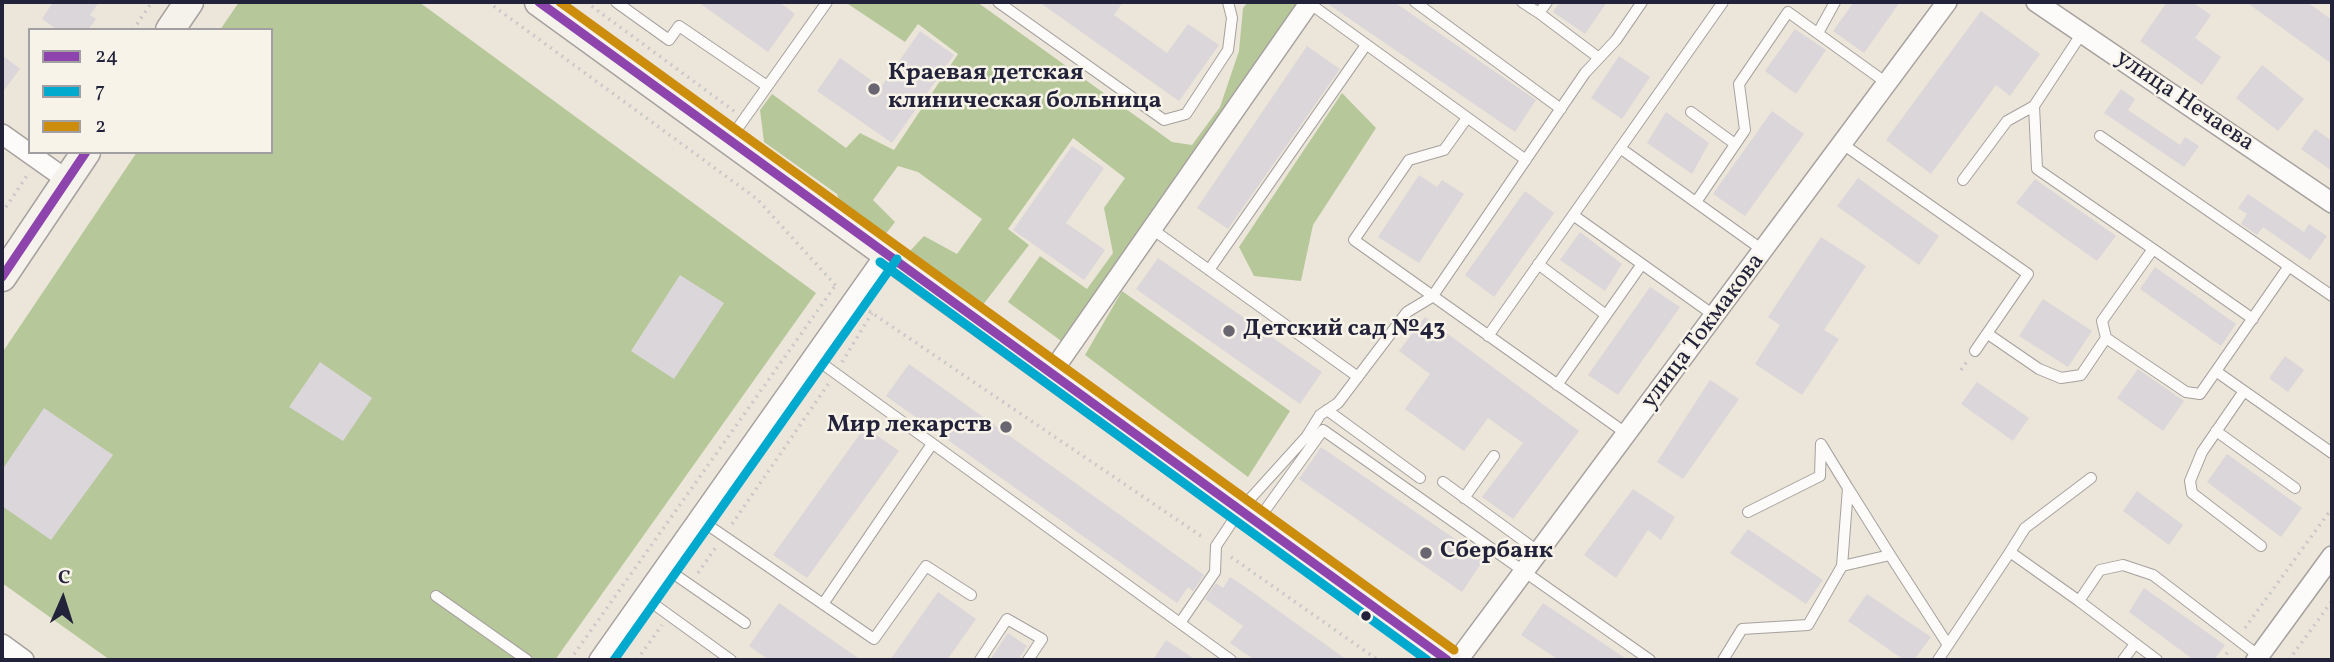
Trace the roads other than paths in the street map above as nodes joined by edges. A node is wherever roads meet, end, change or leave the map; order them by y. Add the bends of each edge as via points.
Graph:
1 (189, 2) edge
2 (538, 2) edge
3 (616, 2) edge
4 (827, 2) edge
5 (998, 2) edge
6 (1228, 2) edge
7 (1415, 2) edge
8 (1522, 2) edge
9 (1547, 2) edge
10 (1642, 2) edge
11 (1723, 2) edge
12 (1835, 2) edge
13 (1947, 2) edge
14 (2035, 2) edge
15 (1309, 3) edge
16 (1539, 13) junction
17 (171, 28) edge
18 (1818, 33) junction
19 (2082, 33) junction
20 (1366, 45) junction
21 (1599, 58) junction
22 (1888, 84) junction
23 (767, 86) junction
24 (2034, 106) junction
25 (1561, 109) junction
26 (1691, 112) dead end
27 (1467, 118) junction
28 (2, 134) edge
29 (2100, 136) dead end
30 (730, 140) junction
31 (1735, 144) junction
32 (1844, 145) junction
33 (1620, 148) junction
34 (28, 153) edge
35 (30, 154) edge
36 (85, 154) edge
37 (1526, 160) junction
38 (67, 180) junction
39 (1963, 180) dead end
40 (1696, 202) junction
41 (2332, 203) edge
42 (1573, 215) junction
43 (1152, 229) junction
44 (2153, 249) junction
45 (1764, 251) junction
46 (887, 252) junction
47 (1538, 264) junction
48 (1642, 264) junction
49 (2289, 266) junction
50 (1209, 270) junction
51 (2, 277) edge
52 (2332, 296) edge
53 (1432, 297) junction
54 (1606, 315) junction
55 (1715, 316) junction
56 (2253, 319) junction
57 (1988, 334) junction
58 (1488, 336) junction
59 (2106, 338) junction
60 (1975, 351) dead end
61 (813, 357) junction
62 (1052, 372) junction
63 (2217, 372) junction
64 (1358, 377) junction
65 (1557, 385) junction
66 (2244, 391) junction
67 (1327, 410) junction
68 (2216, 431) junction
69 (1628, 434) junction
70 (932, 444) junction
71 (2332, 453) edge
72 (1494, 456) dead end
73 (1420, 478) dead end
74 (2091, 478) dead end
75 (1443, 482) dead end
76 (1848, 488) junction
77 (2295, 488) dead end
78 (1464, 498) junction
79 (1748, 512) dead end
80 (1249, 516) junction
81 (699, 519) junction
82 (2261, 546) dead end
83 (1540, 552) junction
84 (2010, 552) junction
85 (1890, 555) junction
86 (2332, 556) edge
87 (1842, 566) junction
88 (664, 567) junction
89 (1525, 572) junction
90 (971, 594) dead end
91 (436, 596) dead end
92 (644, 597) junction
93 (2079, 601) junction
94 (823, 604) junction
95 (746, 623) dead end
96 (1180, 623) junction
97 (2135, 644) junction
98 (2, 645) edge
99 (1948, 645) junction
100 (2257, 658) edge
101 (24, 660) edge
102 (527, 660) edge
103 (598, 660) edge
104 (731, 660) edge
105 (980, 660) edge
106 (1028, 660) edge
107 (1229, 660) edge
108 (1447, 660) edge
109 (1458, 660) edge
110 (1650, 660) edge
111 (1723, 660) edge
112 (1938, 660) edge
113 (2123, 660) edge
114 (2157, 660) edge

1 - 17 street
2 - 30 street
3 - 23 lane via 669,40 679,26
4 - 23 lane
5 - 6 lane via 1164,120 1186,114 1228,50 1232,18
7 - 25 lane
8 - 16 lane
9 - 16 lane
10 - 21 lane
11 - 33 lane
12 - 18 lane
13 - 22 street, улица Токмакова
14 - 19 street, улица Нечаева
15 - 20 lane
15 - 43 street
16 - 21 lane
18 - 22 lane
18 - 31 lane via 1788,12 1739,84 1745,131
19 - 24 lane
19 - 41 street, улица Нечаева
20 - 27 lane
20 - 50 lane
21 - 25 lane
22 - 32 street, улица Токмакова
23 - 30 lane
24 - 39 lane via 2007,121
24 - 44 lane via 2037,169
25 - 37 lane
26 - 31 lane
27 - 37 lane
27 - 53 lane via 1444,150 1409,160 1354,240
28 - 34 street
29 - 49 lane
30 - 46 street
31 - 40 lane
32 - 45 street, улица Токмакова
32 - 57 lane via 2028,274
33 - 40 lane
33 - 42 lane
35 - 38 street
36 - 38 street
37 - 53 lane
38 - 51 street
40 - 45 lane
42 - 47 lane
42 - 48 lane
43 - 50 lane
43 - 62 street
44 - 56 lane
44 - 59 lane via 2102,321
45 - 55 street, улица Токмакова
46 - 61 street
46 - 62 street
47 - 54 lane
47 - 58 lane
48 - 54 lane
48 - 55 lane
49 - 52 lane
49 - 56 lane
50 - 64 lane
53 - 58 lane
53 - 64 lane via 1407,312
54 - 65 lane
55 - 69 street, улица Токмакова
56 - 63 lane
57 - 59 lane via 2039,369 2061,378 2081,375
57 - 60 lane
58 - 65 lane
59 - 63 lane via 2186,392 2200,394
61 - 70 lane
61 - 81 street
62 - 80 street
63 - 66 lane
64 - 67 lane
65 - 69 lane
66 - 68 lane
66 - 71 lane
67 - 73 lane
67 - 80 lane
68 - 77 lane
68 - 82 lane via 2190,481 2192,494
69 - 83 street, улица Токмакова
70 - 94 lane
70 - 96 lane
72 - 78 lane
74 - 84 lane via 2025,528
75 - 78 lane
76 - 79 lane via 1821,444 1820,476
76 - 85 lane
76 - 87 lane
78 - 83 lane
80 - 89 lane via 1323,430
80 - 96 lane via 1216,546 1214,572
80 - 108 street
81 - 88 street
81 - 94 lane
83 - 89 street, улица Токмакова
84 - 93 lane
84 - 99 lane
85 - 87 lane
85 - 99 lane
86 - 100 street
87 - 111 lane via 1808,625 1742,629
88 - 92 street
88 - 95 lane
89 - 109 street, улица Токмакова
89 - 110 lane
90 - 94 lane via 926,566 874,639
91 - 102 lane
92 - 103 street
92 - 104 lane
93 - 97 lane
93 - 100 lane via 2100,570 2123,565 2153,575
96 - 107 lane
97 - 113 lane
97 - 114 lane
98 - 101 street
99 - 112 lane
105 - 106 lane via 1007,620 1042,639

